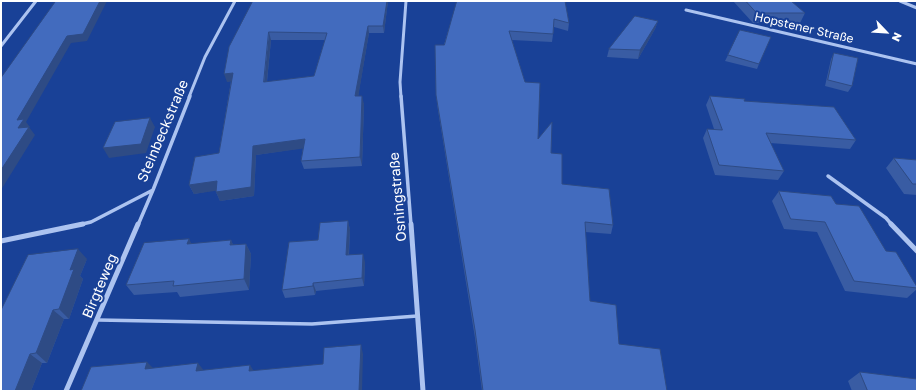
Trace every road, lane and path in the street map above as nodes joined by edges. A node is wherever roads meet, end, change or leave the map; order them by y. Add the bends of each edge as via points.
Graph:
1 (36, 1) edge
2 (234, 1) edge
3 (406, 1) edge
4 (900, 1) edge
5 (917, 8) edge
6 (686, 10) dead end
7 (1, 46) edge
8 (917, 64) edge
9 (828, 176) dead end
10 (153, 190) junction
11 (1, 241) edge
12 (917, 252) edge
13 (419, 316) junction
14 (98, 320) junction
15 (66, 391) edge
16 (424, 391) edge

1 - 7 street
2 - 10 street, Steinbeckstraße via 205,57
3 - 13 street, Osningstraße via 400,82
4 - 5 street
6 - 8 street, Hopstener Straße
9 - 12 street via 886,218
10 - 11 street, Steinbeckstraße via 91,222
10 - 14 street, Birgteweg
13 - 14 lane via 312,324
13 - 16 street, Osningstraße
14 - 15 street, Birgteweg

